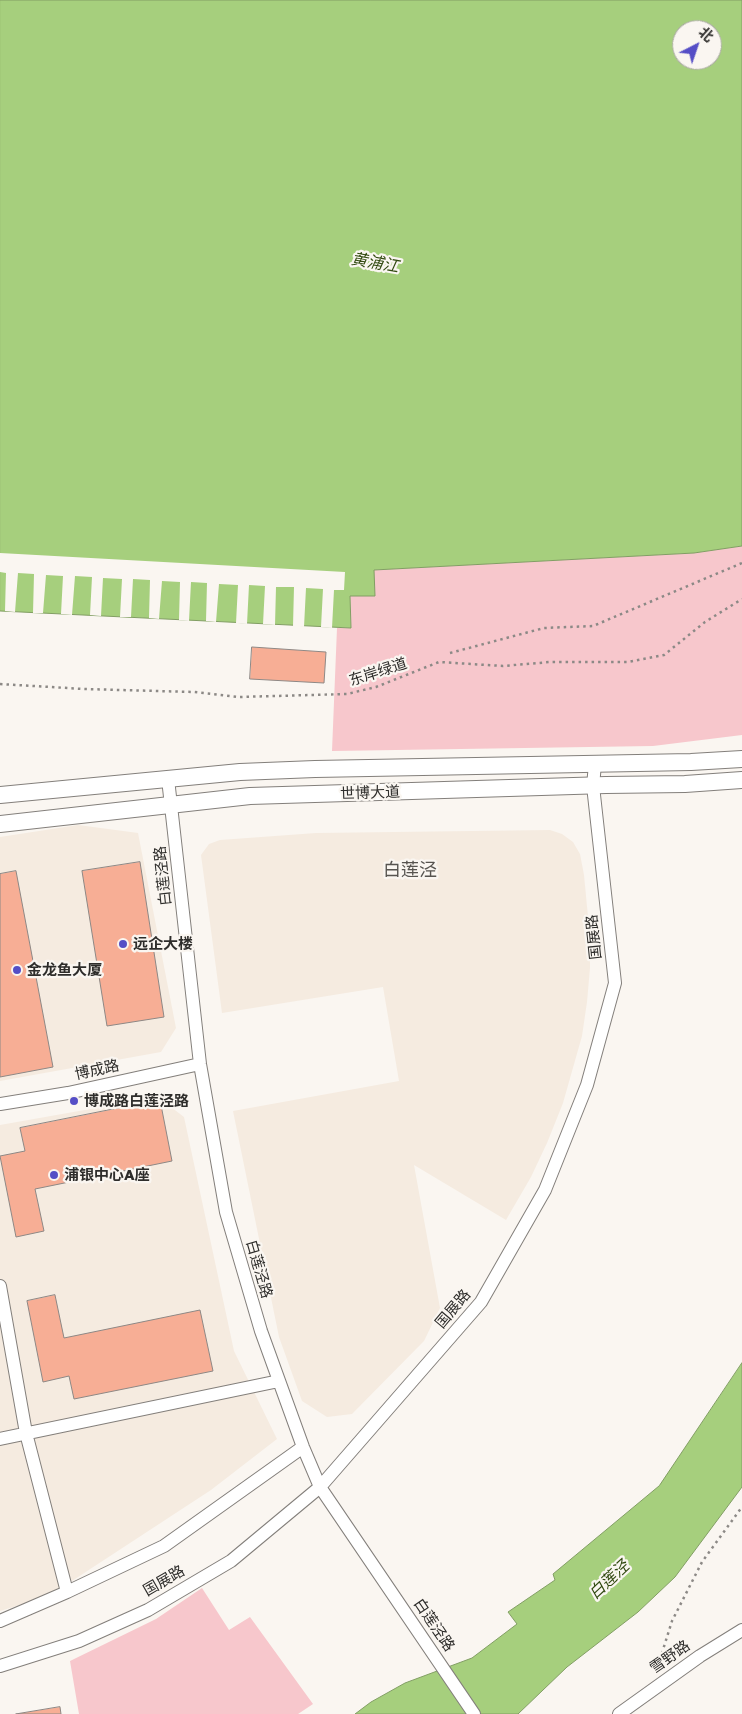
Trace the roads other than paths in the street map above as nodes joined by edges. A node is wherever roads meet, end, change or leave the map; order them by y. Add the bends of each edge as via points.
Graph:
1 (742, 758) edge
2 (594, 764) junction
3 (168, 779) junction
4 (742, 780) edge
5 (593, 786) junction
6 (0, 795) edge
7 (171, 805) junction
8 (0, 824) edge
9 (200, 1064) junction
10 (0, 1104) edge
11 (0, 1286) edge
12 (279, 1380) junction
13 (26, 1433) junction
14 (0, 1439) edge
15 (303, 1447) junction
16 (320, 1487) junction
17 (67, 1592) junction
18 (0, 1621) edge
19 (742, 1630) edge
20 (0, 1666) edge
21 (474, 1714) edge
22 (619, 1714) edge

1 - 2 main road, 世博大道
2 - 3 main road, 世博大道 via 315,769
2 - 5 street, 国展路
3 - 6 main road, 世博大道
3 - 7 street, 白莲泾路
4 - 5 main road, 世博大道
5 - 7 main road, 世博大道 via 250,796
5 - 16 street, 国展路 via 615,983 587,1085 545,1190 481,1302
7 - 8 main road, 世博大道
7 - 9 street, 白莲泾路
9 - 10 street, 博成路 via 68,1093
9 - 12 street, 白莲泾路 via 226,1212
11 - 13 street
12 - 13 street
12 - 15 street, 白莲泾路
13 - 14 street
13 - 17 street
15 - 16 street, 白莲泾路
15 - 17 street, 国展路 via 164,1546
16 - 20 street, 国展路 via 231,1561 148,1610 79,1641
16 - 21 street, 白莲泾路
17 - 18 street, 国展路
19 - 22 street, 雪野路

